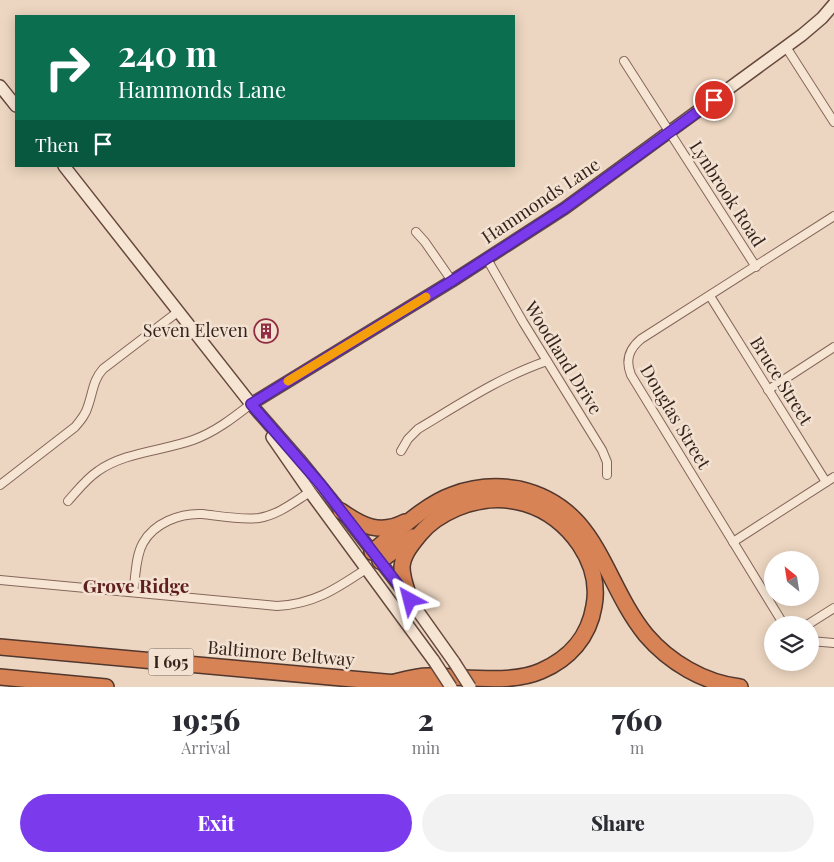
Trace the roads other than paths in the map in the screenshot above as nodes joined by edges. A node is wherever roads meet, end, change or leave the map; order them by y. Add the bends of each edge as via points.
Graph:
1 (834, 4) edge
2 (786, 47) junction
3 (624, 61) dead end
4 (0, 86) edge
5 (15, 105) edge
6 (834, 122) edge
7 (670, 132) junction
8 (65, 167) edge
9 (834, 216) edge
10 (416, 232) dead end
11 (487, 258) junction
12 (756, 267) junction
13 (452, 281) junction
14 (710, 296) junction
15 (179, 311) junction
16 (834, 347) edge
17 (547, 360) junction
18 (768, 390) junction
19 (251, 404) junction
20 (401, 451) dead end
21 (607, 475) dead end
22 (834, 477) edge
23 (826, 482) junction
24 (0, 485) edge
25 (310, 492) junction
26 (68, 501) dead end
27 (342, 511) junction
28 (424, 512) junction
29 (425, 528) junction
30 (733, 542) junction
31 (376, 556) junction
32 (366, 569) junction
33 (0, 580) edge
34 (134, 592) junction
35 (410, 600) junction
36 (834, 608) edge
37 (778, 616) edge
38 (819, 617) edge
39 (819, 642) edge
40 (834, 643) edge
41 (0, 647) edge
42 (0, 677) edge
43 (391, 683) junction
44 (106, 687) edge
45 (440, 687) edge
46 (451, 687) edge
47 (470, 687) edge
48 (740, 687) edge

1 - 2 main road, Hammonds Lane
2 - 6 street
2 - 7 main road, Hammonds Lane
3 - 7 street, Lynbrook Road
4 - 5 main road
7 - 11 main road, Hammonds Lane via 565,208
7 - 12 street, Lynbrook Road
8 - 15 main road
9 - 12 street, Douglas Street
10 - 13 street
11 - 13 main road, Hammonds Lane
11 - 17 street, Woodland Drive
12 - 14 street, Douglas Street
13 - 19 main road, Hammonds Lane
14 - 18 street, Bruce Street
14 - 30 street, Douglas Street via 634,345 627,360 628,368
15 - 19 main road
15 - 24 street via 103,369 94,382 84,416 75,427
16 - 18 street
17 - 20 street via 500,380 418,429
17 - 21 street, Woodland Drive via 602,450 607,462
18 - 23 street, Bruce Street
19 - 25 main road
19 - 26 street via 224,425 193,440 111,463 91,476
19 - 27 main road
22 - 23 street
23 - 30 street
25 - 32 main road
25 - 34 street via 285,508 260,518 199,514 169,520 149,534 143,544
27 - 28 highway via 357,522 376,528 398,525
27 - 31 main road
28 - 31 highway
28 - 48 highway via 452,495 494,486 527,491 555,503 585,530 636,621 658,648 686,669
29 - 31 highway
29 - 35 highway via 410,546 402,567
29 - 43 highway via 451,511 477,502 508,500 538,508 566,527 583,550 594,575 592,615 574,649 539,672 505,678 426,676
30 - 37 street, Douglas Street
31 - 32 main road
31 - 35 main road
32 - 34 street via 324,596 294,605
32 - 46 main road, bridge
33 - 34 street
35 - 47 main road, bridge
36 - 38 street
39 - 40 street
41 - 43 highway, Baltimore Beltway / I 695
42 - 44 highway
43 - 45 highway, Baltimore Beltway / I 695

